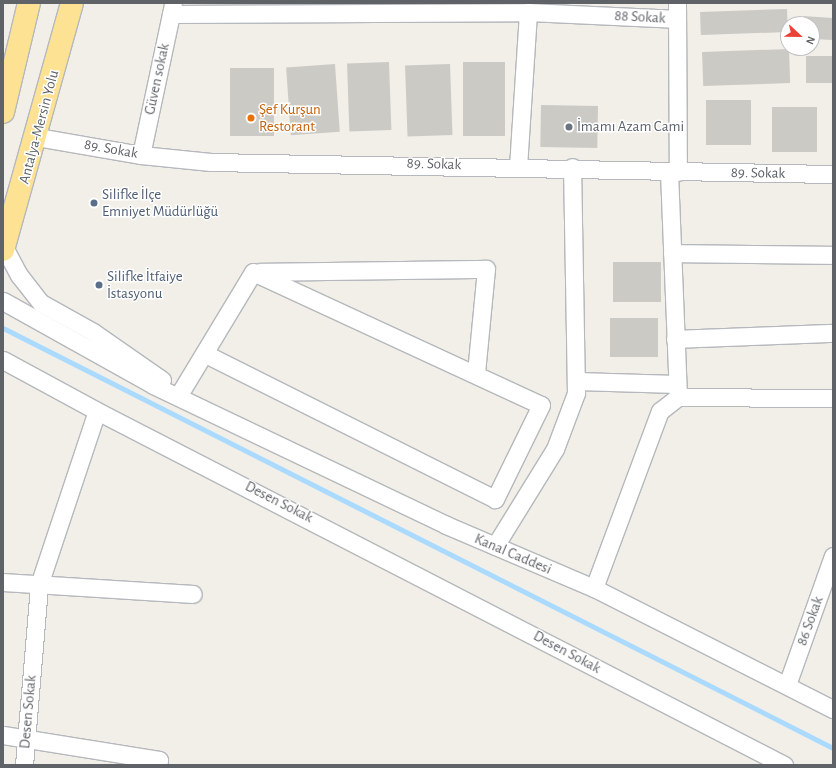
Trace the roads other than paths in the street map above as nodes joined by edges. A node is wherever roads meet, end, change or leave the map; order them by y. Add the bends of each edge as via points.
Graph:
1 (29, 3) edge
2 (72, 3) edge
3 (511, 8) edge
4 (172, 9) edge
5 (677, 11) edge
6 (528, 12) junction
7 (3, 112) edge
8 (37, 137) junction
9 (141, 154) junction
10 (518, 167) junction
11 (572, 167) junction
12 (673, 172) junction
13 (833, 174) edge
14 (3, 249) edge
15 (672, 252) junction
16 (833, 255) edge
17 (253, 272) junction
18 (3, 301) edge
19 (833, 333) edge
20 (675, 339) junction
21 (206, 354) junction
22 (3, 360) edge
23 (476, 373) junction
24 (576, 381) junction
25 (677, 390) junction
26 (186, 397) junction
27 (833, 398) edge
28 (97, 410) junction
29 (495, 546) junction
30 (833, 556) edge
31 (3, 582) edge
32 (39, 585) junction
33 (594, 588) junction
34 (194, 594) dead end
35 (787, 685) junction
36 (833, 709) edge
37 (3, 735) edge
38 (26, 739) junction
39 (24, 765) edge
40 (158, 765) edge
41 (784, 765) edge

1 - 7 highway
2 - 8 highway, Antalya-Mersin Yolu
3 - 4 street, 88 Sokak
3 - 6 street, 88 Sokak
4 - 9 street, Güven sokak
5 - 6 street, 88 Sokak
5 - 12 street
6 - 10 street
8 - 9 street, 89. Sokak
8 - 14 highway, Antalya-Mersin Yolu
9 - 10 street, 89. Sokak via 211,162
10 - 11 street, 89. Sokak
11 - 12 street, 89. Sokak
11 - 24 street
12 - 13 street, 89. Sokak
12 - 15 street
14 - 26 street via 19,275 42,303 93,332
15 - 16 street
15 - 20 street
17 - 21 street
17 - 23 street
17 - 23 street via 486,269
18 - 26 street via 146,382
19 - 20 street
20 - 25 street
21 - 23 street via 495,499 541,405
21 - 26 street
22 - 28 street
24 - 25 street
24 - 29 street via 576,393 555,448
25 - 27 street
25 - 33 street via 660,411
26 - 29 street, Kanal Caddesi
28 - 32 street, Desen Sokak
28 - 41 street, Desen Sokak
29 - 33 street, Kanal Caddesi
30 - 35 street, 86 Sokak
31 - 32 street
32 - 34 street
32 - 38 street, Desen Sokak
33 - 35 street, Kanal Caddesi
35 - 36 street, Kanal Caddesi
37 - 38 street
38 - 39 street, Desen Sokak
38 - 40 street via 159,760

